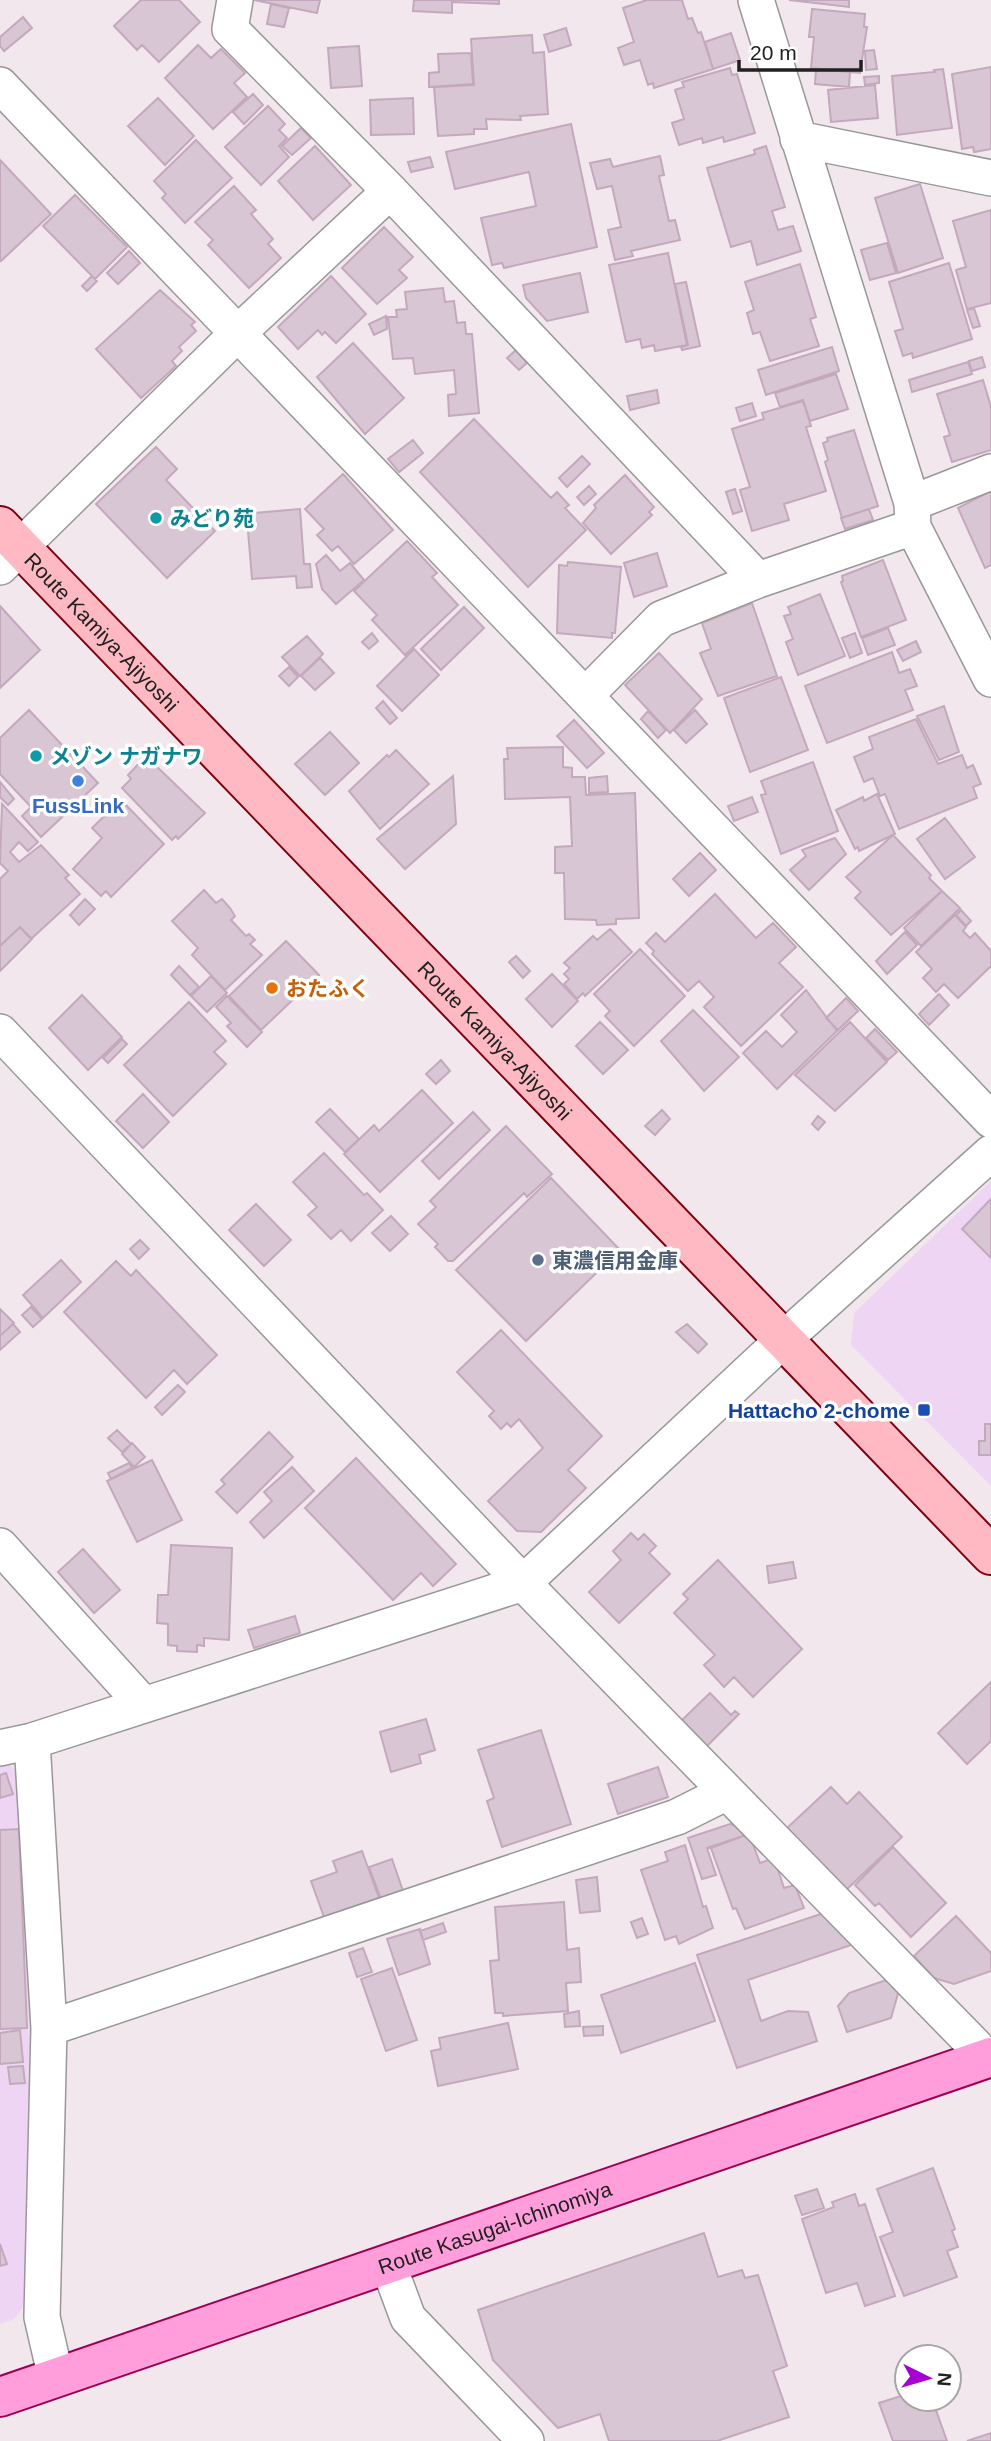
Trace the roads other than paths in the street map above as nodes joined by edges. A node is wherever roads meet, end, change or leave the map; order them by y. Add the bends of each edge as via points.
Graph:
1 (235, 0) edge
2 (756, 0) edge
3 (0, 85) edge
4 (798, 139) junction
5 (991, 178) edge
6 (390, 191) junction
7 (238, 333) junction
8 (991, 472) edge
9 (912, 515) junction
10 (7, 547) edge
11 (758, 580) junction
12 (991, 679) edge
13 (585, 696) junction
14 (0, 1032) edge
15 (991, 1120) edge
16 (991, 1153) edge
17 (784, 1339) junction
18 (0, 1546) edge
19 (991, 1555) edge
20 (523, 1583) junction
21 (142, 1703) junction
22 (16, 1744) edge
23 (727, 1792) junction
24 (49, 2028) junction
25 (989, 2058) edge
26 (388, 2264) junction
27 (56, 2378) junction
28 (0, 2398) edge
29 (526, 2441) edge

1 - 6 street via 230,29
2 - 4 street
3 - 7 street
4 - 5 street
4 - 9 street
6 - 7 street
6 - 11 street
7 - 10 street
7 - 13 street
8 - 9 street
9 - 11 street
9 - 12 street
10 - 17 main road, Route Kamiya-Ajiyoshi
11 - 13 street via 661,619
13 - 15 street
14 - 20 street
16 - 17 street
17 - 19 main road, Route Kamiya-Ajiyoshi
17 - 20 street
18 - 21 street
20 - 21 street
20 - 23 street
21 - 22 street
22 - 24 street
23 - 24 street via 677,1817
23 - 25 street
24 - 27 street via 42,2317
25 - 26 main road, Route Kasugai-Ichinomiya
26 - 27 main road, Route Kasugai-Ichinomiya
26 - 29 street via 408,2318
27 - 28 main road, Route Kasugai-Ichinomiya

